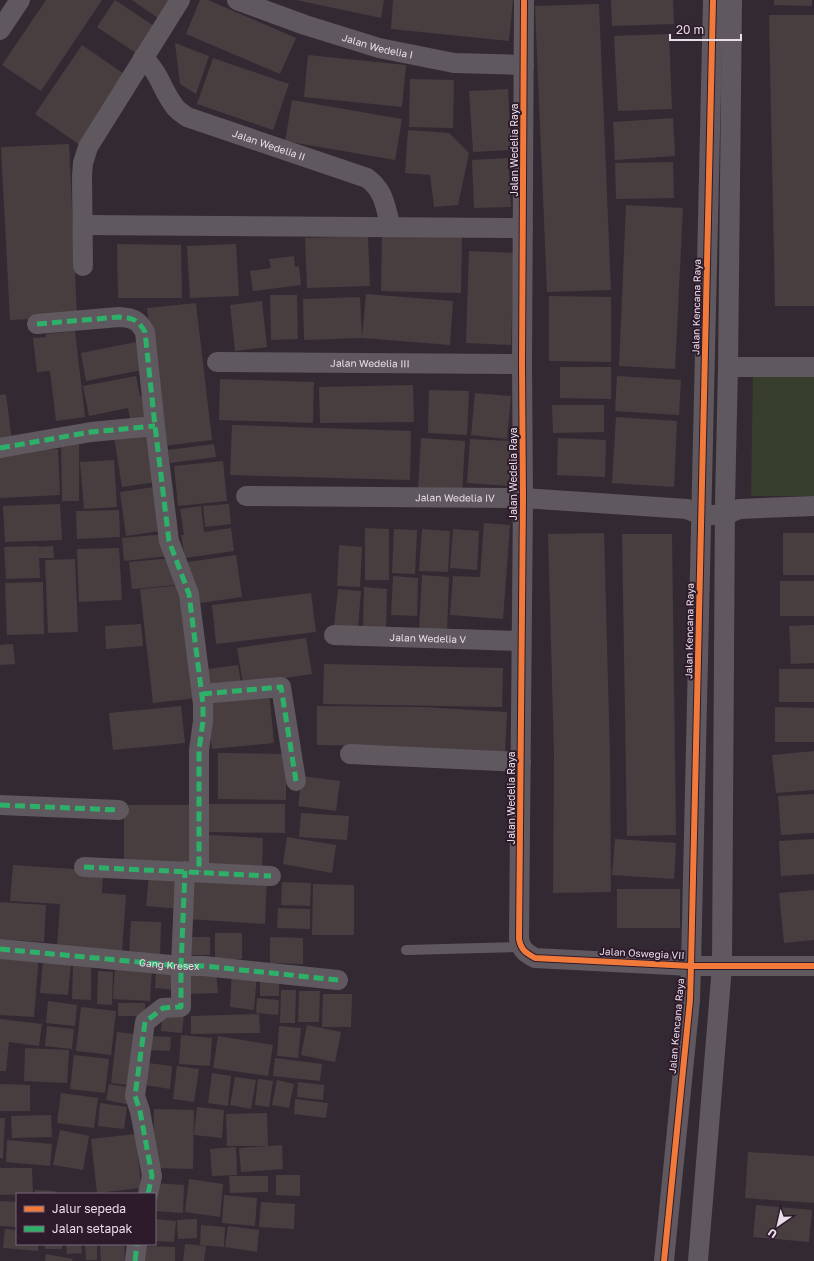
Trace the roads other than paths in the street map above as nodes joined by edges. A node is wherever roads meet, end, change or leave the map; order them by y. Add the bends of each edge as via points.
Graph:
1 (20, 0) edge
2 (180, 0) edge
3 (237, 0) edge
4 (524, 0) edge
5 (713, 0) edge
6 (732, 0) edge
7 (0, 30) edge
8 (143, 58) junction
9 (524, 65) junction
10 (83, 226) junction
11 (391, 227) junction
12 (523, 228) junction
13 (83, 266) dead end
14 (38, 324) dead end
15 (217, 362) dead end
16 (522, 364) junction
17 (728, 367) junction
18 (814, 367) edge
19 (155, 426) junction
20 (0, 448) edge
21 (246, 496) dead end
22 (523, 498) junction
23 (814, 506) edge
24 (697, 509) junction
25 (730, 509) junction
26 (334, 635) dead end
27 (521, 641) junction
28 (202, 694) junction
29 (350, 754) dead end
30 (521, 762) junction
31 (296, 781) dead end
32 (0, 805) edge
33 (119, 810) dead end
34 (84, 867) dead end
35 (192, 871) junction
36 (271, 876) dead end
37 (521, 947) junction
38 (0, 949) edge
39 (406, 950) dead end
40 (181, 966) junction
41 (691, 966) junction
42 (722, 966) junction
43 (814, 966) edge
44 (338, 980) dead end
45 (148, 1193) edge
46 (137, 1245) edge
47 (135, 1261) edge
48 (664, 1261) edge
49 (698, 1261) edge

1 - 7 street
2 - 8 street
3 - 9 street, Jalan Wedelia I via 379,48 454,63
4 - 9 street, Jalan Wedelia Raya
5 - 24 street, Jalan Kencana Raya
6 - 17 street
8 - 10 street via 88,147 82,163
8 - 11 street, Jalan Wedelia II via 157,73 172,104 187,117 367,178 381,192
9 - 12 street, Jalan Wedelia Raya
10 - 11 street
10 - 13 street
11 - 12 street
12 - 16 street, Jalan Wedelia Raya
14 - 19 street via 120,317 132,318 140,324 145,332
15 - 16 street, Jalan Wedelia III
16 - 22 street, Jalan Wedelia Raya
17 - 18 street
17 - 25 street
19 - 20 street via 91,432
19 - 28 street via 169,541 189,594
21 - 22 street, Jalan Wedelia IV
22 - 24 street, Jalan Wedelia IV
22 - 27 street, Jalan Wedelia Raya
23 - 25 street, Jalan Wedelia IV
24 - 25 street, Jalan Wedelia IV
24 - 41 street, Jalan Kencana Raya
25 - 42 street
26 - 27 street, Jalan Wedelia V
27 - 30 street, Jalan Wedelia Raya
28 - 31 street via 281,687
28 - 35 street via 203,721
29 - 30 street
30 - 37 street, Jalan Wedelia Raya
32 - 33 street
34 - 35 street
35 - 36 street
35 - 40 street
37 - 39 lane
37 - 41 street, Jalan Oswegia VII via 535,958
38 - 40 street, Gang Kresex
40 - 44 street, Gang Kresex via 204,966
40 - 45 street via 181,1007 163,1008 145,1022 135,1096 152,1176
41 - 42 street, Jalan Oswegia VII
41 - 48 street, Jalan Kencana Raya
42 - 43 street, Jalan Oswegia VII
42 - 49 street
46 - 47 street

